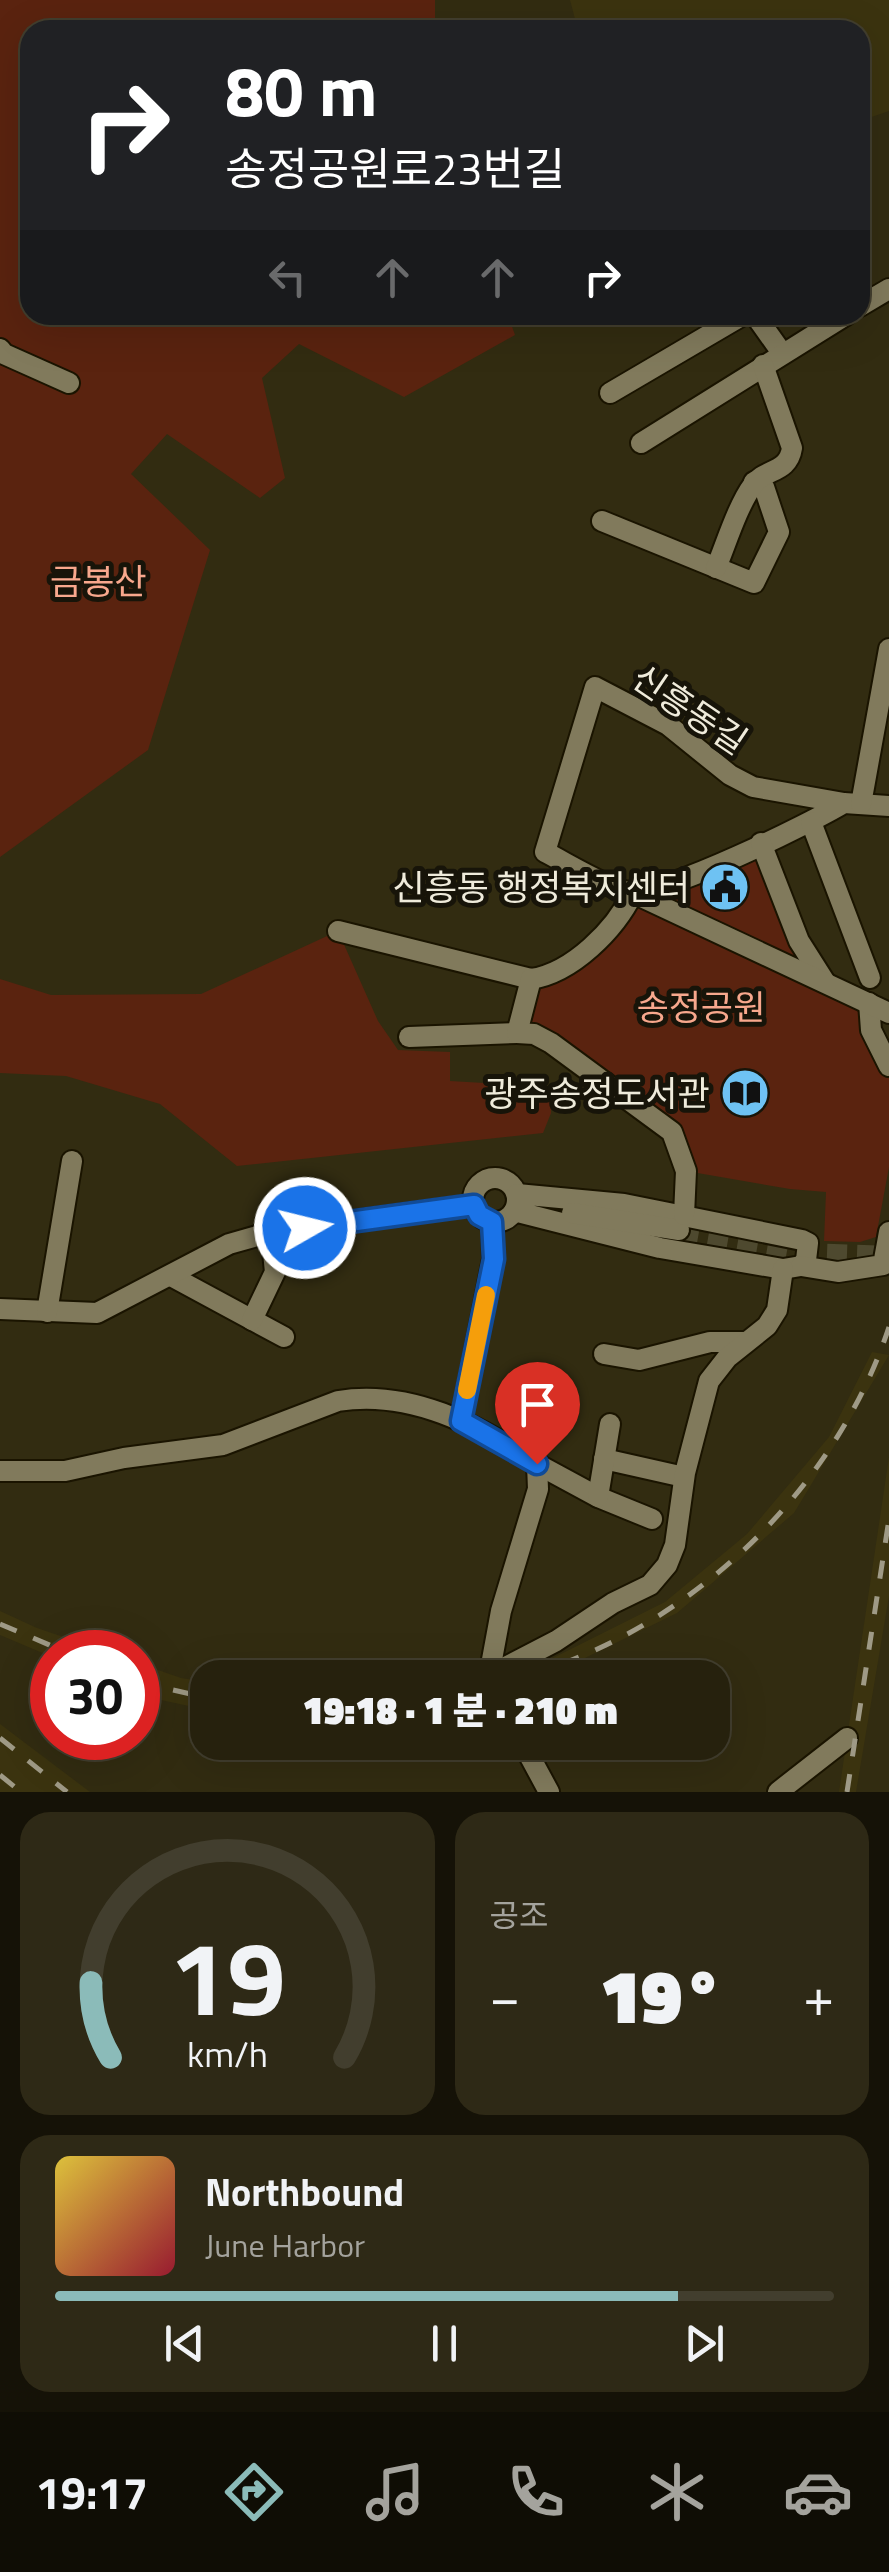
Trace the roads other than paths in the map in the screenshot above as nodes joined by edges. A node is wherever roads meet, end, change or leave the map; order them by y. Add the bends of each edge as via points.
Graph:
1 (726, 325) edge
2 (762, 325) edge
3 (829, 325) edge
4 (0, 349) edge
5 (782, 353) junction
6 (763, 365) junction
7 (69, 384) dead end
8 (610, 393) dead end
9 (641, 443) dead end
10 (754, 482) junction
11 (602, 521) dead end
12 (716, 568) junction
13 (889, 650) edge
14 (852, 803) junction
15 (889, 806) edge
16 (811, 822) junction
17 (761, 843) junction
18 (633, 893) junction
19 (338, 931) dead end
20 (870, 978) dead end
21 (531, 980) junction
22 (826, 983) junction
23 (868, 1004) junction
24 (889, 1013) edge
25 (517, 1032) junction
26 (410, 1037) dead end
27 (889, 1066) edge
28 (72, 1161) dead end
29 (516, 1203) junction
30 (474, 1205) junction
31 (492, 1222) junction
32 (681, 1222) junction
33 (271, 1232) junction
34 (889, 1232) edge
35 (792, 1267) junction
36 (171, 1276) junction
37 (0, 1309) edge
38 (47, 1312) junction
39 (252, 1320) junction
40 (284, 1337) dead end
41 (745, 1342) junction
42 (604, 1354) dead end
43 (461, 1421) junction
44 (610, 1424) dead end
45 (604, 1459) junction
46 (537, 1464) junction
47 (0, 1472) edge
48 (684, 1477) junction
49 (598, 1497) junction
50 (652, 1519) dead end
51 (492, 1660) edge
52 (525, 1660) edge
53 (847, 1738) dead end
54 (532, 1760) edge
55 (549, 1792) edge
56 (778, 1792) edge

1 - 8 street
2 - 5 street
3 - 5 street
4 - 7 street
5 - 6 street
6 - 9 street
6 - 10 street via 792,448 784,467
10 - 12 street
10 - 12 street via 764,487 780,532 754,583
11 - 12 street
13 - 14 street
14 - 15 street, 신흥동길
14 - 16 street
14 - 18 street, 신흥동길 via 742,782 668,724 596,686 545,852
16 - 17 street
16 - 20 street
17 - 18 street via 670,885
17 - 22 street via 799,941
18 - 21 street via 600,939 549,976
18 - 22 street
19 - 21 street
21 - 25 street
22 - 23 street
23 - 24 street
23 - 27 street via 871,1030
25 - 26 street
25 - 32 street via 551,1044 672,1132 686,1170
28 - 38 street
29 - 30 street via 509,1182 488,1178 476,1188
29 - 31 street via 506,1219
29 - 32 street via 624,1204
29 - 35 street via 660,1248
30 - 31 street
30 - 33 street
31 - 43 street via 494,1259
32 - 35 street via 802,1240 808,1244 806,1260
33 - 36 street via 230,1244
33 - 39 street via 275,1272
34 - 35 street via 882,1265 838,1272
35 - 41 street via 767,1326
36 - 38 street via 96,1313
36 - 39 street
37 - 38 street
39 - 40 street
41 - 42 street via 710,1342 639,1360
41 - 48 street via 709,1381
43 - 46 street
43 - 47 street via 390,1399 357,1398 223,1444 65,1471
44 - 45 street
45 - 48 street
45 - 49 street
46 - 49 street
46 - 51 street via 538,1489
48 - 52 street via 674,1545 650,1586
49 - 50 street
53 - 56 street
54 - 55 street

